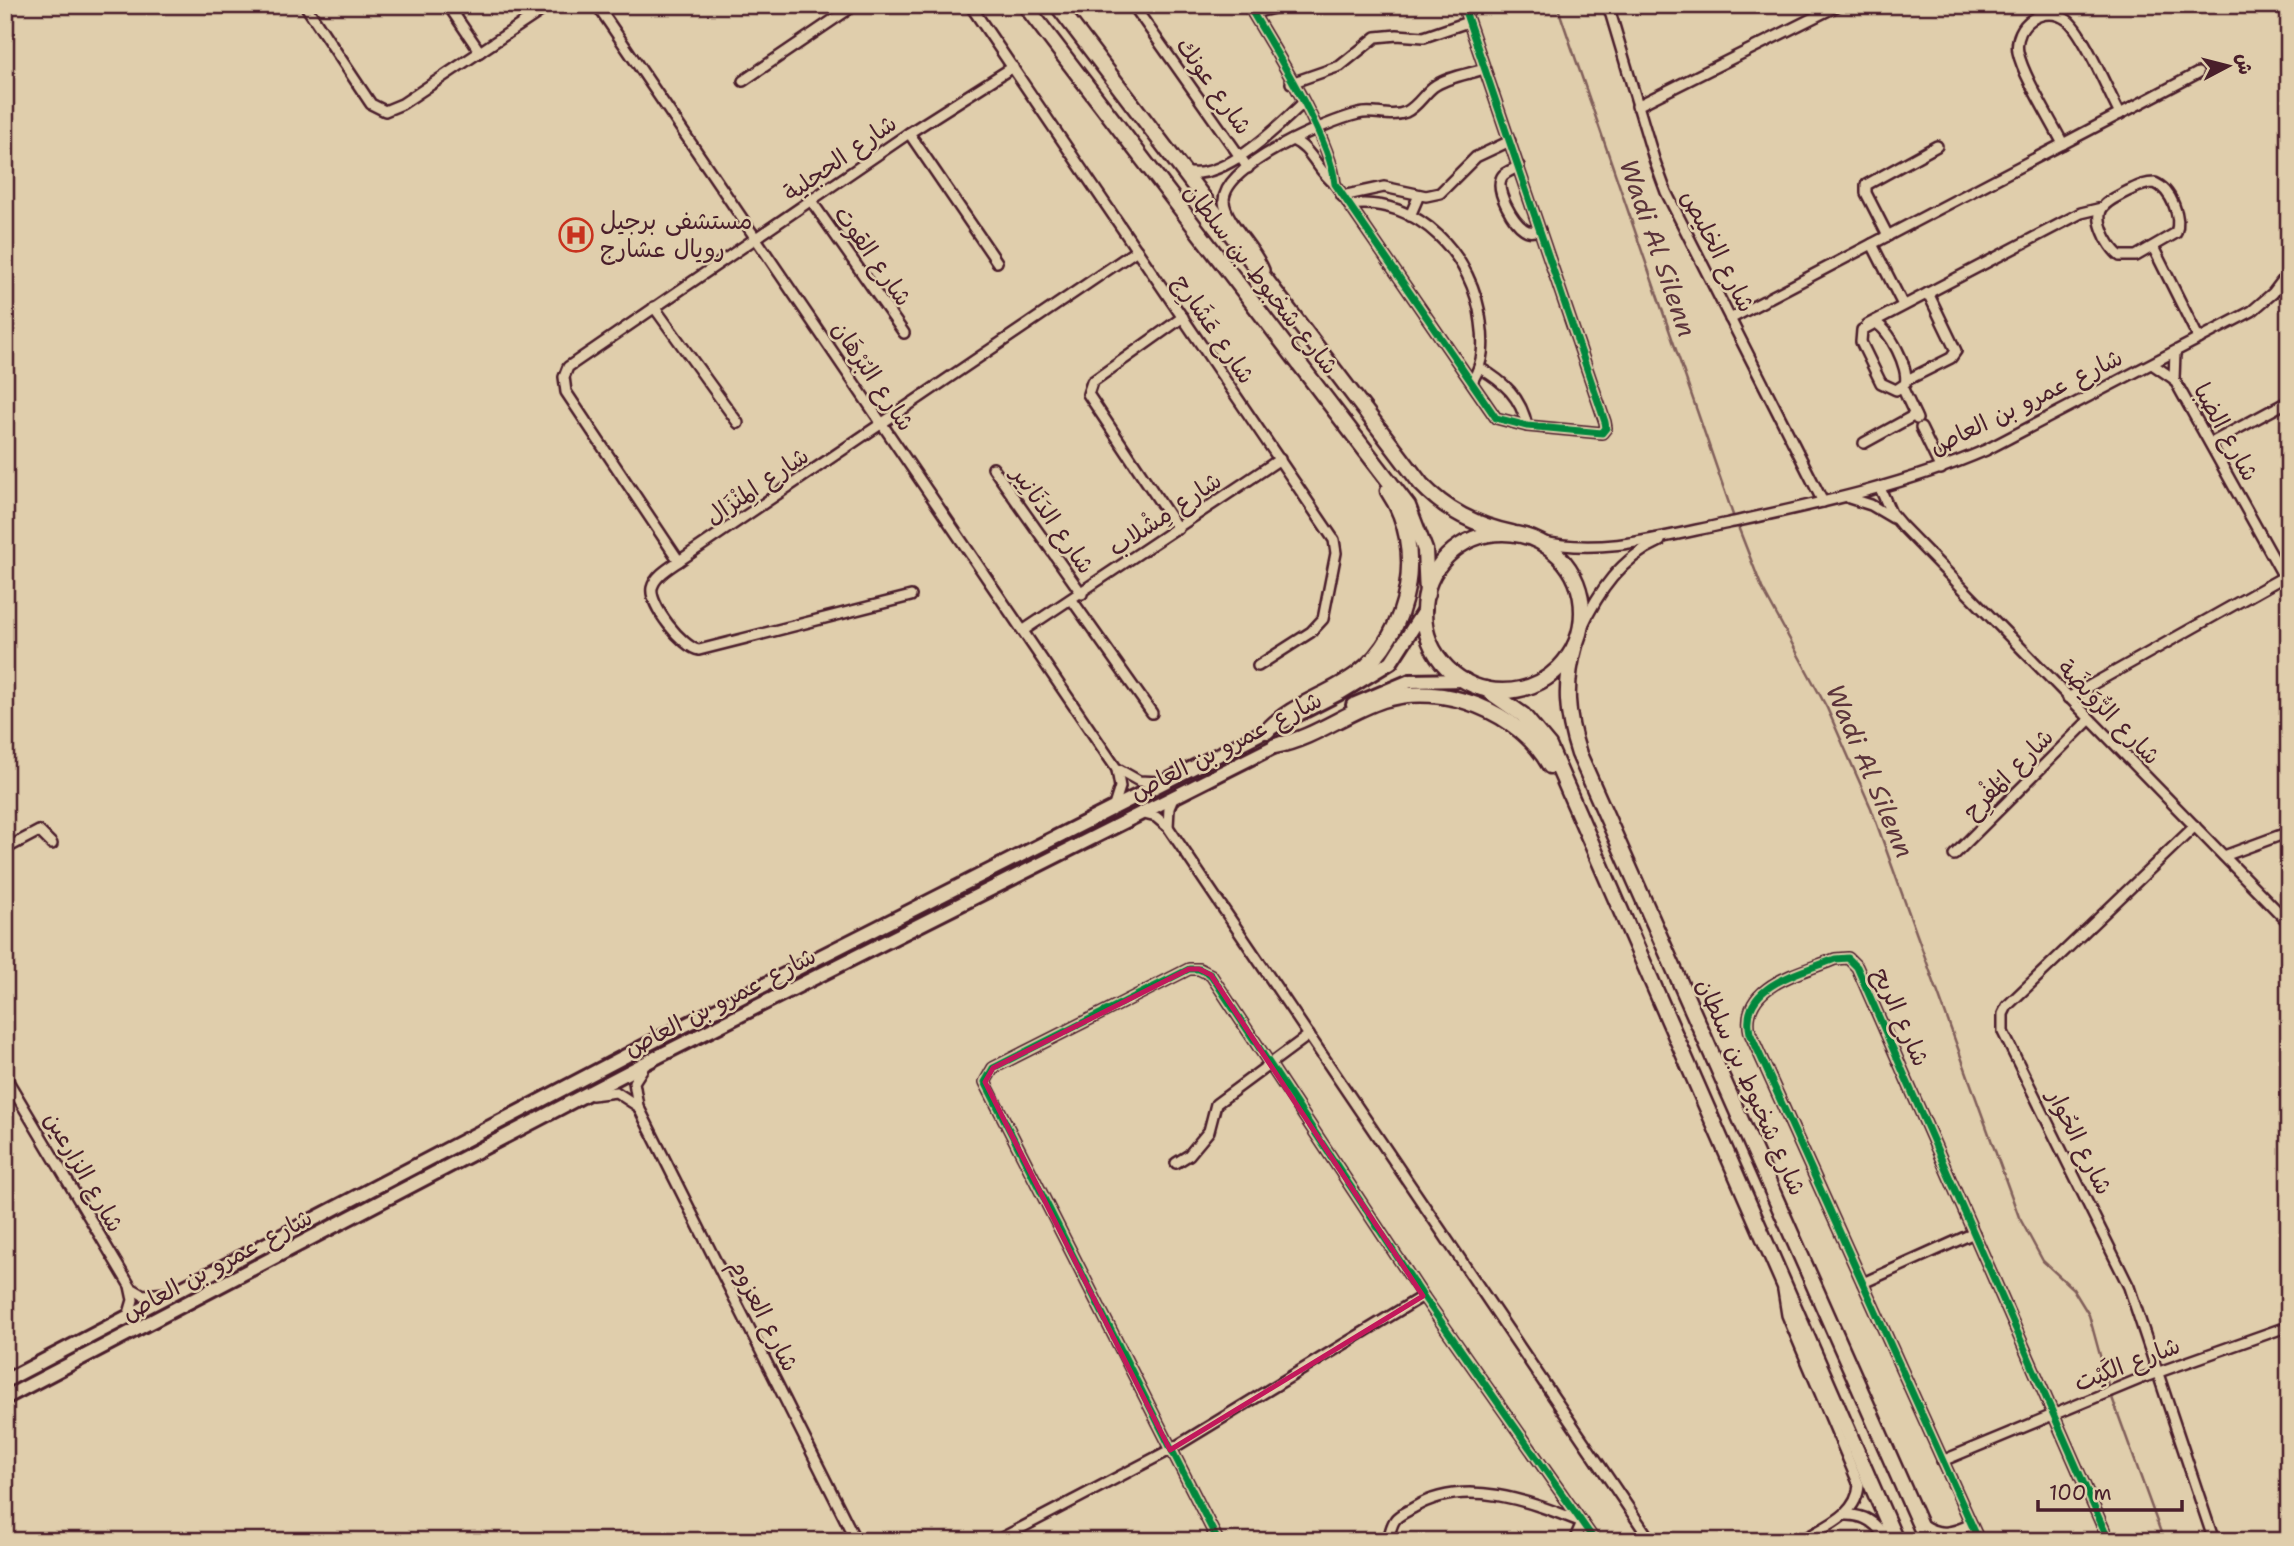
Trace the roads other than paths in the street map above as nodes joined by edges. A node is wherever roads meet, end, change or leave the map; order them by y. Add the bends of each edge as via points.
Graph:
1 (305, 5) edge
2 (448, 5) edge
3 (550, 5) edge
4 (597, 5) edge
5 (855, 5) edge
6 (970, 5) edge
7 (1025, 5) edge
8 (1057, 5) edge
9 (1064, 5) edge
10 (1133, 5) edge
11 (1287, 5) edge
12 (1463, 5) edge
13 (1608, 5) edge
14 (1839, 5) edge
15 (1250, 9) edge
16 (1468, 22) junction
17 (480, 52) junction
18 (1095, 58) junction
19 (1013, 66) junction
20 (1484, 69) junction
21 (2198, 73) dead end
22 (743, 81) dead end
23 (1291, 83) junction
24 (1303, 103) junction
25 (1637, 106) junction
26 (2120, 114) junction
27 (1278, 128) junction
28 (1317, 129) junction
29 (909, 133) junction
30 (1290, 141) junction
31 (1510, 141) junction
32 (2063, 144) junction
33 (1937, 146) dead end
34 (1239, 155) junction
35 (1519, 166) junction
36 (1248, 168) junction
37 (1183, 171) junction
38 (1335, 184) junction
39 (1419, 195) junction
40 (1342, 196) junction
41 (812, 202) junction
42 (1349, 205) junction
43 (2102, 208) junction
44 (1410, 216) junction
45 (1540, 230) junction
46 (1888, 236) junction
47 (757, 238) junction
48 (1872, 244) junction
49 (2153, 247) junction
50 (1137, 250) junction
51 (997, 262) dead end
52 (2289, 272) edge
53 (1266, 282) junction
54 (1928, 293) junction
55 (1903, 305) junction
56 (654, 307) junction
57 (1183, 317) junction
58 (1730, 319) junction
59 (1867, 324) junction
60 (904, 333) dead end
61 (2200, 338) junction
62 (2175, 352) junction
63 (2152, 365) junction
64 (1300, 367) junction
65 (1480, 368) junction
66 (2174, 379) junction
67 (1473, 380) junction
68 (1904, 384) junction
69 (2289, 401) edge
70 (1918, 421) junction
71 (738, 423) dead end
72 (882, 424) junction
73 (1527, 426) junction
74 (1864, 443) dead end
75 (2211, 443) junction
76 (1280, 459) junction
77 (993, 468) dead end
78 (1941, 469) junction
79 (1880, 488) junction
80 (1846, 497) junction
81 (1823, 502) junction
82 (1902, 526) junction
83 (1178, 529) junction
84 (1512, 533) junction
85 (1674, 535) junction
86 (1539, 541) junction
87 (679, 561) junction
88 (2287, 575) edge
89 (1082, 594) junction
90 (1427, 594) junction
91 (911, 596) dead end
92 (1073, 600) junction
93 (1425, 609) junction
94 (1581, 629) junction
95 (1024, 630) junction
96 (1575, 645) junction
97 (1258, 667) dead end
98 (1465, 680) junction
99 (1486, 689) junction
100 (2068, 698) junction
101 (1152, 713) dead end
102 (2089, 720) junction
103 (1267, 731) junction
104 (1275, 746) junction
105 (1116, 768) junction
106 (1164, 782) junction
107 (1174, 796) junction
108 (1114, 806) junction
109 (1140, 813) junction
110 (2195, 826) junction
111 (1168, 827) junction
112 (2289, 832) edge
113 (52, 844) dead end
114 (5, 849) edge
115 (1954, 855) dead end
116 (2224, 856) junction
117 (1602, 871) junction
118 (2289, 923) edge
119 (1309, 1035) junction
120 (659, 1056) junction
121 (1271, 1066) junction
122 (5, 1076) edge
123 (582, 1097) junction
124 (638, 1106) junction
125 (1177, 1163) dead end
126 (1974, 1233) junction
127 (1863, 1283) junction
128 (130, 1286) junction
129 (1784, 1286) junction
130 (175, 1292) junction
131 (1423, 1296) junction
132 (128, 1317) junction
133 (2289, 1326) edge
134 (2158, 1372) junction
135 (5, 1381) edge
136 (5, 1398) edge
137 (2053, 1413) junction
138 (1170, 1450) junction
139 (1942, 1461) junction
140 (1845, 1515) junction
141 (1919, 1521) junction
142 (1582, 1522) junction
143 (1971, 1524) junction
144 (1949, 1537) edge
145 (856, 1541) edge
146 (996, 1541) edge
147 (1217, 1541) edge
148 (1387, 1541) edge
149 (1574, 1541) edge
150 (1595, 1541) edge
151 (1651, 1541) edge
152 (1801, 1541) edge
153 (1886, 1541) edge
154 (1896, 1541) edge
155 (1927, 1541) edge
156 (1979, 1541) edge
157 (2109, 1541) edge
158 (2214, 1541) edge

1 - 17 street via 371,104 381,111 402,104
2 - 17 street
3 - 17 street
4 - 47 street, شارع البُرْهَان
5 - 22 street
6 - 19 street, شارع عَشَارِج
7 - 64 main road, شارع شخبوط بن سلطان
8 - 18 main road, شارع شخبوط بن سلطان
9 - 18 street
10 - 34 street, شارع عونك
11 - 15 street
12 - 16 street
13 - 25 street, شارع الخليص
14 - 25 street
15 - 23 street
16 - 20 street
16 - 23 street via 1424,37 1376,37 1340,66
18 - 37 main road, شارع شخبوط بن سلطان
19 - 29 street, شارع الحجلية
19 - 50 street, شارع عَشَارِج
20 - 28 street via 1438,84 1407,111 1363,113
20 - 31 street
21 - 26 street
23 - 24 street
24 - 27 street
24 - 28 street
25 - 58 street, شارع الخليص via 1666,192
26 - 32 street
26 - 32 street via 2074,26 2060,16 2035,17 2022,28 2018,54
27 - 30 street
27 - 34 street
28 - 30 street
28 - 38 street
29 - 41 street, شارع الحجلية
29 - 51 street
30 - 36 street
30 - 38 street via 1302,146
31 - 35 street
31 - 39 street via 1476,157 1440,193
32 - 46 street
33 - 46 street via 1866,184 1866,193
34 - 36 street, شارع عونك
34 - 37 street, شارع عونك via 1217,171
35 - 45 street
35 - 45 street via 1503,176 1502,194 1520,226 1530,232
36 - 53 street, شارع عونك via 1228,188 1224,202 1257,254
37 - 53 main road, شارع شخبوط بن سلطان
38 - 40 street
39 - 40 street via 1392,187
39 - 44 street
40 - 42 street
41 - 47 street, شارع الحجلية
41 - 60 street, شارع القوت
42 - 44 street via 1385,206
42 - 67 street
43 - 49 street via 2099,224 2117,254 2132,257
43 - 49 street via 2141,185 2162,186 2179,225 2174,236
43 - 54 street via 2081,213
44 - 65 street via 1440,236 1471,279 1482,331
45 - 73 street via 1606,425 1598,434
46 - 48 street
47 - 56 street, شارع الحجلية
47 - 72 street, شارع البُرْهَان
48 - 55 street
48 - 58 street
49 - 61 street
50 - 57 street, شارع عَشَارِج
50 - 72 street, شارع المِنْزَال
52 - 61 street, شارع عمرو بن العاص via 2252,311
53 - 84 main road, شارع شخبوط بن سلطان via 1434,498 1466,519
54 - 55 street
54 - 68 street via 1956,351
55 - 59 street
56 - 71 street
56 - 87 street, شارع الحجلية via 572,363 564,387
57 - 76 street, شارع عَشَارِج
57 - 83 street via 1092,382 1088,394
58 - 81 street, شارع الخليص
59 - 68 street via 1884,328 1907,373
59 - 68 street via 1861,342 1881,383 1892,390
61 - 62 street, شارع عمرو بن العاص
62 - 63 street, شارع عمرو بن العاص
62 - 66 street, شارع الضبا
63 - 66 street, شارع الضبا
63 - 78 street, شارع عمرو بن العاص
64 - 90 main road, شارع شخبوط بن سلطان via 1408,506 1425,550
64 - 103 main road via 1316,396 1391,495 1405,526 1410,562 1399,615 1374,660
65 - 67 street
65 - 73 street via 1510,390
66 - 75 street, شارع الضبا
67 - 73 street via 1499,420
68 - 70 street
69 - 75 street
70 - 74 street
70 - 78 street
72 - 87 street, شارع المِنْزَال
72 - 95 street, شارع البُرْهَان
75 - 88 street, شارع الضبا
76 - 83 street, شارع مِشْلاب
76 - 97 street, شارع عَشَارِج via 1333,536 1336,554 1320,624
77 - 89 street, شارع الدَنَانِير
78 - 79 street, شارع عمرو بن العاص
79 - 80 street, شارع عمرو بن العاص
79 - 82 street, شارع الرُّوَيضَة
80 - 81 street, شارع عمرو بن العاص
80 - 82 street, شارع الرُّوَيضَة via 1871,505
81 - 85 street, شارع عمرو بن العاص
82 - 100 street, شارع الرُّوَيضَة
83 - 89 street, شارع مِشْلاب
84 - 86 main road
84 - 90 main road via 1468,541 1435,573
85 - 86 street, شارع عمرو بن العاص via 1595,548
85 - 94 street, شارع عمرو بن العاص via 1652,545 1617,572 1602,589
86 - 94 main road via 1556,553 1578,587
87 - 91 street, شارع المِنْزَال via 656,579 652,597 680,639 695,650
88 - 100 street
89 - 92 street, شارع مِشْلاب
90 - 93 main road
92 - 95 street, شارع مِشْلاب
92 - 101 street
93 - 98 main road via 1432,645 1447,667
93 - 103 main road, شارع عمرو بن العاص via 1406,643 1385,667
94 - 96 main road
95 - 105 street, شارع البُرْهَان
96 - 99 main road via 1564,663 1538,682 1507,691
96 - 141 main road, شارع شخبوط بن سلطان via 1566,697 1579,754
98 - 99 main road
98 - 104 main road, شارع عمرو بن العاص via 1421,678 1394,686
99 - 117 main road, شارع شخبوط بن سلطان via 1523,715 1549,746
100 - 102 street, شارع الرُّوَيضَة
102 - 110 street, شارع الرُّوَيضَة
102 - 115 street, شارع المُفْرِح
103 - 106 main road, شارع عمرو بن العاص
104 - 107 main road, شارع عمرو بن العاص
104 - 117 main road via 1301,739 1371,705 1407,695 1440,696 1487,710 1518,728 1544,756 1592,859
105 - 106 street via 1139,781
105 - 108 street via 1120,788
106 - 108 main road, شارع عمرو بن العاص
107 - 109 main road, شارع عمرو بن العاص
107 - 111 street
108 - 130 main road, شارع عمرو بن العاص
109 - 111 street via 1156,817
109 - 120 main road, شارع عمرو بن العاص
110 - 116 street, شارع الرُّوَيضَة
110 - 134 street, شارع الحُوار via 2007,1006 2002,1023 2113,1250
111 - 119 street
112 - 116 street
113 - 114 street via 39,831
116 - 118 street, شارع الرُّوَيضَة
117 - 129 main road, شارع شخبوط بن سلطان
119 - 121 street
119 - 151 street
120 - 123 main road, شارع عمرو بن العاص
120 - 124 street, شارع العزوم via 636,1075
121 - 125 street via 1216,1104 1209,1131
121 - 131 street
121 - 138 street via 1211,975 1189,969 993,1068 985,1082
122 - 128 street, شارع الزارعين
123 - 124 street via 616,1092
123 - 136 main road, شارع عمرو بن العاص
124 - 145 street, شارع العزوم
126 - 127 street
126 - 127 street, شارع الريح via 1853,961 1835,958 1769,987 1751,1007 1751,1033
126 - 137 street, شارع الريح
127 - 139 street, شارع الريح
128 - 130 street via 147,1295
128 - 132 street via 134,1300
129 - 140 street via 1787,1314 1857,1477 1856,1500
129 - 154 main road, شارع شخبوط بن سلطان
130 - 132 main road, شارع عمرو بن العاص
131 - 138 street
131 - 142 street
132 - 135 main road, شارع عمرو بن العاص
133 - 134 street, شارع الكَيْت
134 - 137 street, شارع الكَيْت
134 - 158 street, شارع الحُوار
137 - 139 street, شارع الكَيْت
137 - 157 street, شارع الريح
138 - 146 street
138 - 147 street
139 - 143 street, شارع الريح
140 - 152 street
140 - 153 street via 1871,1520
141 - 144 street
141 - 155 main road, شارع شخبوط بن سلطان
142 - 148 street via 1486,1493 1444,1496 1395,1519
142 - 149 street
142 - 150 street
143 - 144 street
143 - 156 street, شارع الريح

